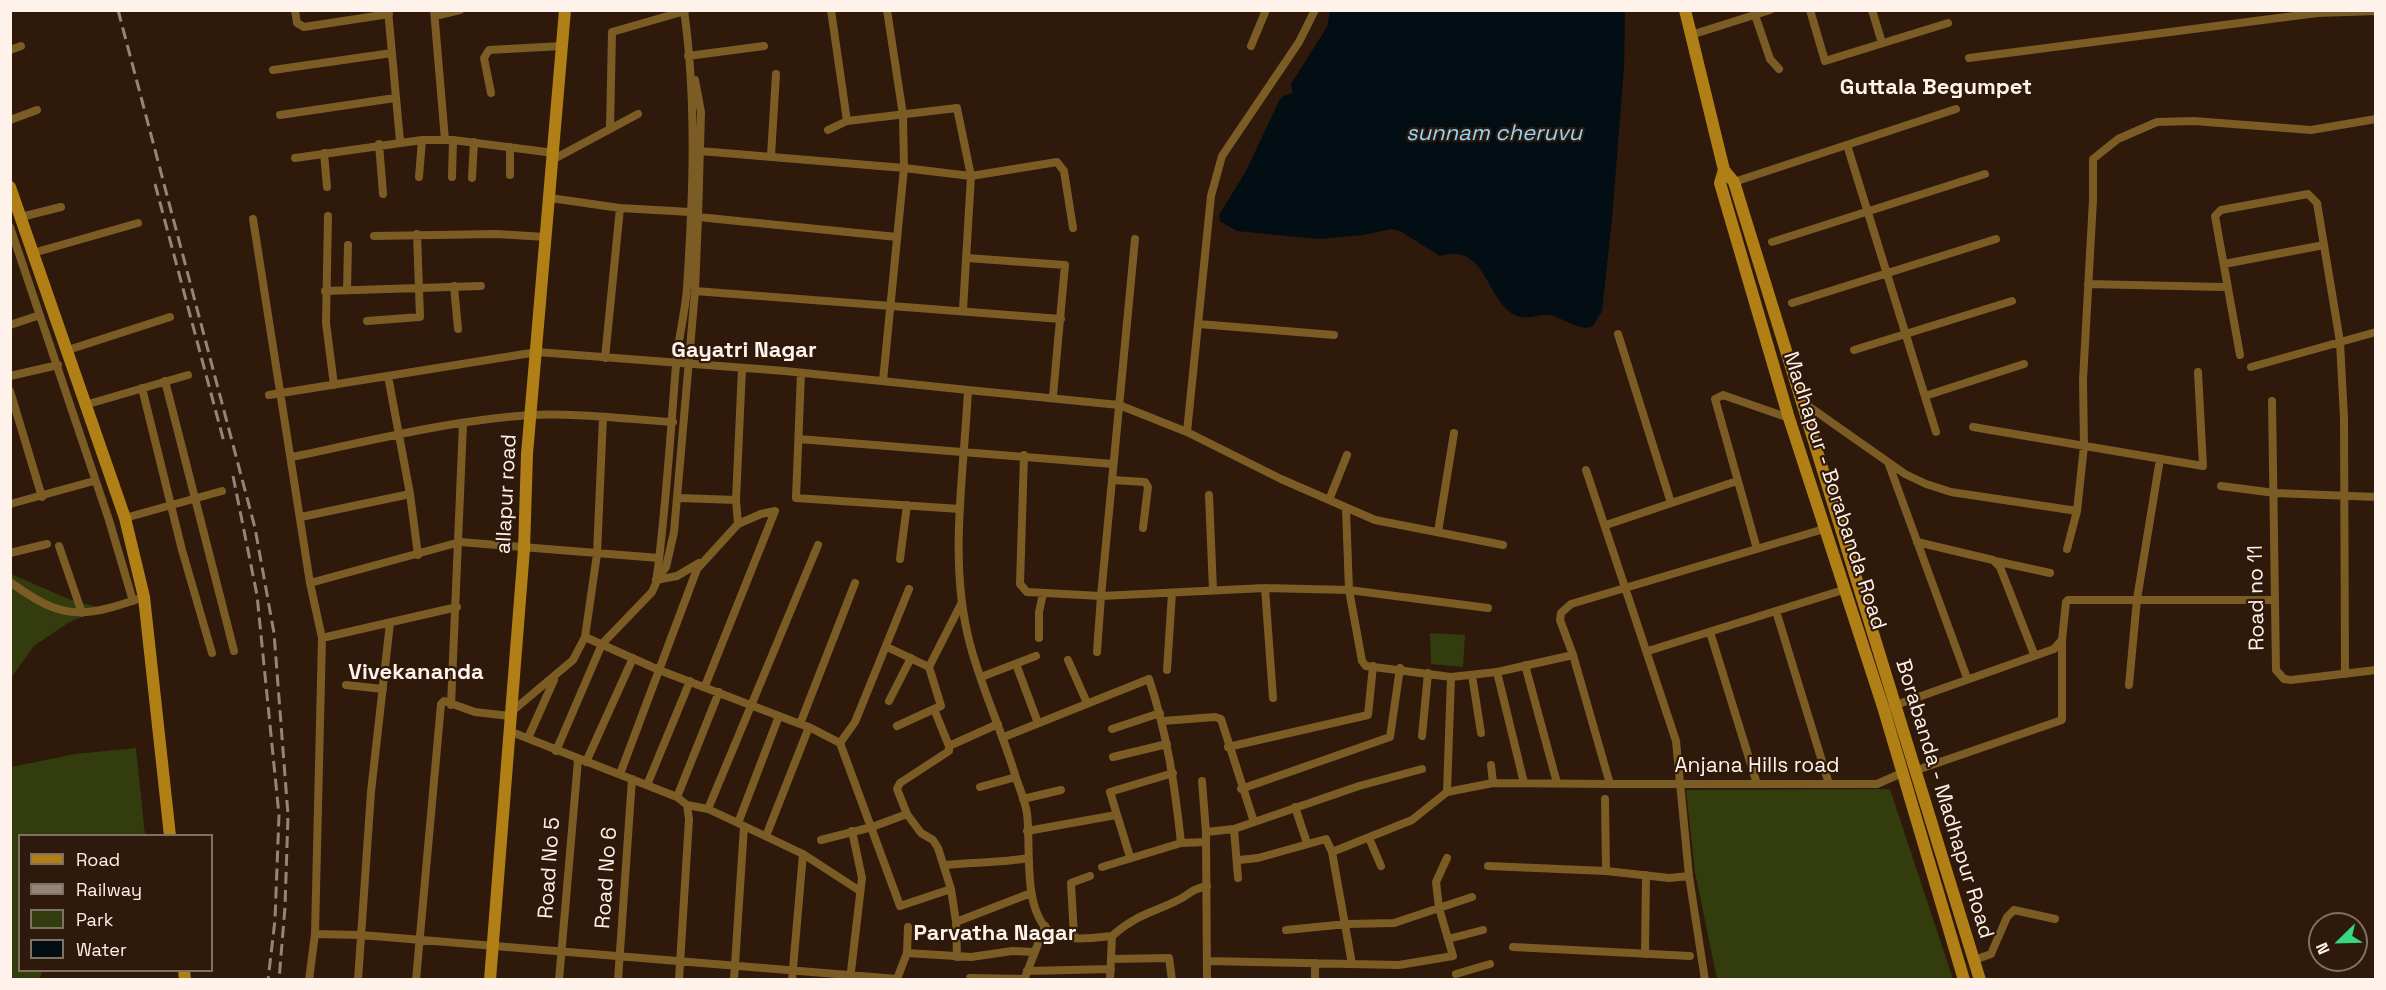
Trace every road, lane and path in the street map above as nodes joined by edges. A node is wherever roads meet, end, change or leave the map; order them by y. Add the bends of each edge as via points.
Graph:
1 (295, 10) edge
2 (460, 10) edge
3 (565, 10) edge
4 (831, 10) edge
5 (887, 10) edge
6 (1266, 10) edge
7 (1315, 10) edge
8 (1685, 10) edge
9 (1770, 10) edge
10 (1810, 10) edge
11 (1872, 10) edge
12 (684, 11) edge
13 (2376, 11) edge
14 (389, 12) edge
15 (2317, 12) edge
16 (434, 13) edge
17 (1755, 15) junction
18 (1948, 23) dead end
19 (1691, 35) junction
20 (1882, 43) junction
21 (21, 46) dead end
22 (562, 46) junction
23 (764, 46) dead end
24 (1251, 46) dead end
25 (10, 50) edge
26 (392, 53) junction
27 (688, 56) junction
28 (1969, 58) dead end
29 (1779, 69) dead end
30 (273, 70) dead end
31 (776, 75) dead end
32 (491, 93) dead end
33 (395, 98) junction
34 (1956, 109) dead end
35 (37, 110) dead end
36 (638, 114) dead end
37 (280, 115) dead end
38 (903, 115) junction
39 (2376, 119) edge
40 (10, 120) edge
41 (847, 122) junction
42 (610, 129) junction
43 (828, 130) dead end
44 (422, 140) junction
45 (449, 140) junction
46 (400, 141) junction
47 (474, 142) junction
48 (379, 144) junction
49 (1847, 145) junction
50 (510, 147) junction
51 (700, 151) junction
52 (324, 153) junction
53 (554, 156) junction
54 (771, 156) junction
55 (295, 158) dead end
56 (904, 168) junction
57 (1724, 170) junction
58 (1985, 174) dead end
59 (510, 175) dead end
60 (971, 176) junction
61 (420, 177) dead end
62 (452, 177) dead end
63 (472, 178) dead end
64 (1734, 182) junction
65 (10, 187) edge
66 (327, 187) dead end
67 (383, 194) dead end
68 (550, 198) junction
69 (61, 207) dead end
70 (620, 208) junction
71 (690, 212) junction
72 (1868, 212) junction
73 (328, 216) dead end
74 (21, 217) junction
75 (699, 217) junction
76 (253, 219) dead end
77 (138, 222) dead end
78 (10, 227) edge
79 (1073, 228) dead end
80 (417, 234) junction
81 (374, 236) dead end
82 (546, 237) junction
83 (897, 237) junction
84 (1135, 239) dead end
85 (1996, 239) dead end
86 (1772, 242) dead end
87 (348, 245) dead end
88 (2324, 245) junction
89 (33, 253) junction
90 (967, 258) junction
91 (2224, 264) junction
92 (1887, 273) junction
93 (2088, 284) junction
94 (454, 286) junction
95 (481, 286) dead end
96 (420, 287) junction
97 (2222, 287) dead end
98 (347, 290) junction
99 (325, 291) junction
100 (695, 291) junction
101 (2012, 301) dead end
102 (1792, 303) dead end
103 (891, 306) junction
104 (963, 310) junction
105 (40, 315) junction
106 (170, 317) dead end
107 (1061, 319) junction
108 (367, 321) dead end
109 (1199, 324) junction
110 (10, 325) edge
111 (458, 329) dead end
112 (2376, 332) edge
113 (1618, 334) dead end
114 (1906, 334) junction
115 (1334, 335) dead end
116 (2340, 342) junction
117 (68, 350) junction
118 (1854, 350) dead end
119 (537, 352) junction
120 (2240, 355) dead end
121 (605, 358) junction
122 (58, 364) junction
123 (676, 364) junction
124 (2024, 364) dead end
125 (689, 365) junction
126 (2252, 367) dead end
127 (742, 369) junction
128 (2198, 372) dead end
129 (801, 373) junction
130 (188, 375) dead end
131 (10, 376) edge
132 (387, 376) junction
133 (165, 381) junction
134 (883, 381) junction
135 (334, 385) junction
136 (142, 388) junction
137 (968, 390) junction
138 (10, 391) edge
139 (280, 393) junction
140 (269, 395) dead end
141 (1053, 396) junction
142 (1925, 396) junction
143 (2272, 401) dead end
144 (1804, 403) junction
145 (85, 405) junction
146 (1119, 405) junction
147 (531, 415) junction
148 (603, 417) junction
149 (1789, 418) junction
150 (673, 422) junction
151 (463, 424) junction
152 (1973, 427) dead end
153 (1187, 432) junction
154 (1936, 432) dead end
155 (1454, 433) dead end
156 (399, 436) junction
157 (799, 439) junction
158 (2084, 446) junction
159 (965, 451) junction
160 (1024, 455) junction
161 (1347, 455) dead end
162 (292, 457) junction
163 (2160, 459) junction
164 (1887, 460) junction
165 (1113, 464) junction
166 (1586, 470) dead end
167 (1113, 480) junction
168 (94, 481) junction
169 (1737, 481) junction
170 (2221, 486) dead end
171 (222, 491) dead end
172 (2275, 493) junction
173 (410, 494) junction
174 (1209, 495) dead end
175 (42, 496) junction
176 (2344, 497) junction
177 (2376, 497) edge
178 (194, 498) junction
179 (678, 498) junction
180 (736, 500) junction
181 (1329, 500) junction
182 (1671, 503) junction
183 (10, 504) edge
184 (171, 504) junction
185 (907, 505) junction
186 (960, 509) junction
187 (1346, 509) junction
188 (2077, 511) junction
189 (301, 517) junction
190 (124, 518) junction
191 (738, 524) junction
192 (1605, 525) junction
193 (1143, 528) dead end
194 (1824, 529) junction
195 (1438, 532) junction
196 (460, 542) junction
197 (1917, 542) junction
198 (47, 544) dead end
199 (818, 545) dead end
200 (1503, 545) dead end
201 (59, 546) dead end
202 (524, 549) junction
203 (1757, 549) junction
204 (2067, 549) dead end
205 (10, 554) edge
206 (597, 554) junction
207 (418, 555) junction
208 (659, 558) junction
209 (900, 559) dead end
210 (1993, 560) junction
211 (700, 563) junction
212 (2050, 573) dead end
213 (10, 582) edge
214 (310, 583) junction
215 (655, 584) junction
216 (855, 584) dead end
217 (1265, 588) junction
218 (909, 589) dead end
219 (1626, 589) junction
220 (1213, 590) junction
221 (1348, 590) junction
222 (1843, 591) junction
223 (1172, 593) junction
224 (1043, 594) junction
225 (1101, 596) junction
226 (138, 599) junction
227 (2137, 599) junction
228 (2273, 600) junction
229 (962, 602) junction
230 (457, 607) junction
231 (1488, 608) dead end
232 (1776, 611) junction
233 (82, 614) junction
234 (390, 623) junction
235 (1710, 632) junction
236 (585, 637) junction
237 (322, 638) junction
238 (1039, 638) dead end
239 (2062, 640) junction
240 (602, 644) junction
241 (887, 647) junction
242 (234, 651) dead end
243 (1648, 651) junction
244 (1097, 652) dead end
245 (212, 653) dead end
246 (2034, 654) junction
247 (1573, 655) junction
248 (1036, 656) dead end
249 (633, 658) junction
250 (911, 658) junction
251 (1068, 660) dead end
252 (1016, 664) junction
253 (1525, 665) junction
254 (1373, 666) junction
255 (929, 667) junction
256 (1400, 668) junction
257 (659, 670) junction
258 (1167, 670) dead end
259 (2376, 670) edge
260 (1497, 672) junction
261 (1428, 673) junction
262 (2345, 674) junction
263 (1472, 675) junction
264 (555, 677) junction
265 (981, 677) junction
266 (1451, 677) junction
267 (1967, 678) junction
268 (690, 681) junction
269 (346, 685) dead end
270 (2128, 685) dead end
271 (705, 686) junction
272 (383, 689) junction
273 (719, 692) junction
274 (1273, 698) dead end
275 (889, 701) dead end
276 (1088, 703) junction
277 (451, 705) junction
278 (751, 705) junction
279 (1893, 706) junction
280 (934, 710) junction
281 (510, 715) junction
282 (779, 716) junction
283 (1161, 717) junction
284 (1038, 723) junction
285 (800, 724) junction
286 (998, 724) junction
287 (897, 726) dead end
288 (809, 727) junction
289 (1112, 729) dead end
290 (509, 731) junction
291 (1481, 733) dead end
292 (1004, 736) junction
293 (1422, 736) dead end
294 (528, 738) junction
295 (840, 743) junction
296 (1167, 744) junction
297 (949, 746) junction
298 (1228, 747) junction
299 (556, 751) junction
300 (1113, 757) dead end
301 (582, 761) junction
302 (1491, 765) dead end
303 (1422, 769) dead end
304 (1908, 772) junction
305 (1173, 773) junction
306 (620, 774) junction
307 (1016, 777) junction
308 (632, 779) junction
309 (1202, 781) dead end
310 (1494, 783) junction
311 (1524, 783) junction
312 (1557, 783) junction
313 (1679, 783) junction
314 (1610, 784) junction
315 (1757, 784) junction
316 (1829, 784) junction
317 (648, 785) junction
318 (980, 787) dead end
319 (1241, 789) junction
320 (1061, 790) dead end
321 (1447, 792) junction
322 (677, 796) junction
323 (1023, 799) junction
324 (1605, 799) dead end
325 (687, 805) junction
326 (1295, 807) junction
327 (708, 809) junction
328 (908, 814) junction
329 (1116, 815) junction
330 (1254, 822) junction
331 (741, 825) junction
332 (872, 827) junction
333 (1234, 829) junction
334 (852, 831) junction
335 (1027, 831) junction
336 (1206, 832) junction
337 (170, 834) edge
338 (766, 836) junction
339 (1369, 838) junction
340 (821, 840) dead end
341 (1206, 842) junction
342 (1181, 843) junction
343 (1307, 843) junction
344 (1332, 852) junction
345 (803, 854) junction
346 (1130, 857) junction
347 (1028, 858) junction
348 (1447, 858) dead end
349 (1239, 860) junction
350 (945, 865) junction
351 (1488, 866) dead end
352 (1102, 867) dead end
353 (1381, 867) dead end
354 (1606, 871) junction
355 (1646, 875) junction
356 (1090, 876) dead end
357 (1689, 876) junction
358 (1238, 878) dead end
359 (1207, 886) junction
360 (951, 889) junction
361 (860, 891) junction
362 (1031, 893) junction
363 (1472, 897) dead end
364 (1439, 908) junction
365 (2055, 919) dead end
366 (956, 922) junction
367 (1347, 924) junction
368 (1044, 926) junction
369 (908, 927) dead end
370 (1286, 930) dead end
371 (1483, 930) dead end
372 (315, 934) junction
373 (361, 935) junction
374 (1112, 936) junction
375 (1074, 937) junction
376 (1448, 939) junction
377 (420, 940) junction
378 (493, 946) junction
379 (1514, 947) dead end
380 (561, 952) junction
381 (1034, 952) junction
382 (907, 953) junction
383 (1645, 954) junction
384 (1453, 956) junction
385 (1690, 956) dead end
386 (619, 957) junction
387 (957, 957) junction
388 (1111, 959) junction
389 (681, 960) junction
390 (1974, 960) junction
391 (1207, 961) junction
392 (1315, 963) junction
393 (735, 964) junction
394 (1352, 964) junction
395 (1490, 964) dead end
396 (1111, 969) junction
397 (793, 975) edge
398 (1025, 976) edge
399 (1457, 977) edge
400 (850, 978) edge
401 (969, 978) edge
402 (897, 979) edge
403 (309, 980) edge
404 (358, 980) edge
405 (416, 980) edge
406 (490, 980) edge
407 (559, 980) edge
408 (618, 980) edge
409 (679, 980) edge
410 (734, 980) edge
411 (1110, 980) edge
412 (1172, 980) edge
413 (1207, 980) edge
414 (1315, 980) edge
415 (1706, 980) edge
416 (1964, 980) edge
417 (1980, 980) edge

1 - 14 street via 297,23 304,27
2 - 16 street
3 - 22 street, allapur road
4 - 41 street
5 - 38 street
6 - 24 street
7 - 109 street via 1299,42 1222,156 1211,196
8 - 19 street, Madhapur - Borabanda Road
9 - 17 street
10 - 20 street via 1825,61
11 - 20 street
12 - 27 street
12 - 42 street via 612,32
13 - 15 street
14 - 26 street
15 - 28 street
16 - 45 street
17 - 19 street
17 - 29 street via 1770,59
18 - 20 street
19 - 57 street, Madhapur - Borabanda Road
21 - 25 street
22 - 32 street via 489,50 484,58
22 - 53 street, allapur road
23 - 27 street
26 - 30 street
26 - 33 street
27 - 51 street via 701,112
27 - 71 street
31 - 54 street
33 - 37 street
33 - 46 street
34 - 49 street
35 - 40 street
36 - 42 street
38 - 41 street
38 - 56 street
38 - 60 street via 957,108
39 - 93 street via 2311,130 2157,122 2118,139 2093,159
41 - 43 street
42 - 53 street
44 - 45 street
44 - 46 street
44 - 61 street
45 - 47 street
45 - 62 street
46 - 48 street
47 - 50 street
47 - 63 street
48 - 52 street
48 - 67 street
49 - 64 street
49 - 72 street
50 - 53 street
50 - 59 street
51 - 54 street
51 - 75 street
52 - 55 street
52 - 66 street
53 - 68 street, allapur road
54 - 56 street
56 - 60 street
56 - 83 street
57 - 64 street
57 - 149 street, Madhapur - Borabanda Road via 1720,183
58 - 72 street
60 - 79 street via 1057,162 1064,171
60 - 90 street
64 - 144 street, Borabanda - Madhapur Road
65 - 74 street
68 - 70 street
68 - 82 street, allapur road
69 - 74 street
70 - 71 street
70 - 121 street
71 - 123 street via 687,291
72 - 86 street
72 - 92 street
73 - 99 street
74 - 89 street
75 - 83 street
75 - 100 street
76 - 139 street
77 - 89 street
78 - 105 street
80 - 81 street
80 - 82 street
80 - 96 street
82 - 119 street, allapur road
83 - 103 street
84 - 146 street
85 - 92 street
87 - 98 street
88 - 91 street
88 - 91 street via 2317,203 2308,195 2221,210 2215,216
88 - 116 street
89 - 117 street
90 - 104 street
90 - 107 street via 1065,265
91 - 120 street
92 - 102 street
92 - 114 street
93 - 97 street
93 - 158 street
94 - 95 street
94 - 96 street
94 - 111 street
96 - 98 street
96 - 108 street via 420,316
98 - 99 street
99 - 135 street
100 - 103 street
100 - 125 street
101 - 114 street
103 - 104 street
103 - 134 street
104 - 107 street
105 - 110 street
105 - 122 street
106 - 117 street
107 - 141 street
109 - 115 street
109 - 153 street
112 - 116 street
113 - 182 street
114 - 118 street
114 - 142 street
116 - 126 street
116 - 176 street
117 - 145 street
119 - 121 street
119 - 132 street
119 - 147 street, allapur road
121 - 123 street
122 - 131 street
122 - 168 street
123 - 125 street
123 - 150 street
124 - 142 street
125 - 127 street
125 - 179 street
127 - 129 street
127 - 180 street
128 - 163 street via 2203,466
129 - 134 street
129 - 157 street
130 - 133 street
132 - 135 street
132 - 156 street
133 - 136 street
133 - 178 street
134 - 137 street
135 - 139 street
136 - 145 street
136 - 184 street
137 - 141 street
137 - 159 street
138 - 175 street
139 - 140 street
139 - 162 street
141 - 146 street
142 - 154 street
143 - 172 street, Road no 11
144 - 164 street
144 - 279 street, Borabanda - Madhapur Road
145 - 190 street
146 - 153 street
146 - 165 street
147 - 148 street
147 - 151 street
147 - 202 street, allapur road
148 - 150 street
148 - 206 street
149 - 169 street via 1722,394 1717,396 1715,404
149 - 194 street, Madhapur - Borabanda Road
150 - 208 street
151 - 156 street
151 - 196 street
152 - 158 street
153 - 181 street
155 - 195 street
156 - 162 street
156 - 173 street
157 - 159 street
157 - 185 street via 796,498
158 - 163 street
158 - 188 street
159 - 160 street
159 - 186 street
160 - 165 street
160 - 224 street via 1020,584 1027,592
161 - 181 street
162 - 189 street
163 - 227 street
164 - 188 street via 1905,474 1951,492
164 - 197 street
165 - 167 street
166 - 192 street
167 - 193 street via 1145,482 1148,487
167 - 225 street
168 - 175 street
168 - 226 street
169 - 182 street
169 - 203 street
170 - 172 street
171 - 178 street
172 - 176 street
172 - 228 street, Road no 11
173 - 189 street
173 - 207 street
174 - 220 street
175 - 183 street
176 - 177 street
176 - 262 street
178 - 184 street
178 - 242 street
179 - 180 street
179 - 215 street via 666,567
180 - 191 street
181 - 187 street
182 - 192 street
184 - 190 street
184 - 245 street
185 - 186 street
185 - 209 street
186 - 229 street
187 - 195 street via 1375,520
187 - 221 street
188 - 204 street
189 - 214 street
190 - 226 street
191 - 211 street
191 - 271 street via 775,511
192 - 219 street
194 - 203 street
194 - 222 street, Madhapur - Borabanda Road
195 - 200 street
196 - 202 street
196 - 207 street
196 - 230 street
197 - 210 street
197 - 267 street
198 - 205 street
199 - 278 street
201 - 233 street
202 - 206 street
202 - 281 street, allapur road
203 - 219 street
206 - 208 street
206 - 236 street
207 - 214 street
208 - 215 street
210 - 212 street
210 - 246 street via 2004,575
211 - 215 street
211 - 257 street
213 - 233 street via 51,607
214 - 237 street
215 - 240 street
216 - 285 street
217 - 220 street
217 - 221 street
217 - 274 street
218 - 241 street
219 - 243 street
219 - 247 street via 1571,604 1560,613
220 - 223 street
221 - 231 street
221 - 254 street via 1362,661
222 - 232 street
222 - 304 street, Madhapur - Borabanda Road
223 - 225 street
223 - 258 street
224 - 225 street
224 - 238 street
225 - 244 street
226 - 233 street
226 - 337 street
227 - 228 street
227 - 239 street via 2068,600
227 - 270 street
228 - 262 street, Road no 11 via 2279,675 2291,680
229 - 255 street
229 - 265 street
230 - 234 street
230 - 277 street
232 - 235 street
232 - 316 street
234 - 237 street
234 - 272 street
235 - 243 street
235 - 315 street
236 - 240 street
236 - 264 street via 573,660
237 - 372 street
239 - 246 street via 2054,649
239 - 304 street, Anjana Hills road via 2062,720
240 - 249 street
240 - 299 street
241 - 250 street
241 - 295 street via 855,722
243 - 313 street via 1676,741
246 - 267 street
247 - 253 street
247 - 314 street
248 - 252 street
249 - 257 street
249 - 301 street, Road No 5
250 - 255 street
250 - 275 street
251 - 276 street
252 - 265 street
252 - 284 street
253 - 260 street
253 - 312 street
254 - 256 street
254 - 298 street via 1368,715
255 - 280 street via 940,706
256 - 261 street
256 - 319 street via 1390,737
257 - 268 street
257 - 306 street
259 - 262 street, Road no 11
260 - 263 street
260 - 311 street
261 - 266 street
261 - 293 street
263 - 266 street
263 - 291 street
264 - 281 street
264 - 294 street
265 - 286 street
266 - 321 street
267 - 279 street
268 - 271 street
268 - 317 street
269 - 272 street
271 - 273 street
272 - 373 street
273 - 278 street
273 - 322 street
276 - 283 street via 1149,679
276 - 284 street
277 - 281 street
277 - 377 street via 444,701 441,704
278 - 282 street
278 - 327 street
279 - 304 street, Borabanda - Madhapur Road
280 - 287 street
280 - 297 street
281 - 290 street, allapur road
282 - 285 street
282 - 331 street
283 - 289 street
283 - 296 street
283 - 298 street via 1218,717
284 - 292 street
285 - 288 street
286 - 292 street
286 - 297 street
288 - 295 street
288 - 338 street
290 - 294 street
290 - 378 street, allapur road
292 - 307 street
294 - 299 street
295 - 332 street
296 - 300 street
296 - 305 street
297 - 328 street via 949,751 900,783 898,794
298 - 319 street
299 - 301 street
301 - 306 street
301 - 380 street, Road No 5
302 - 310 street
303 - 326 street
304 - 316 street, Anjana Hills road via 1882,783
304 - 390 street, Borabanda - Madhapur Road
304 - 416 street, Madhapur - Borabanda Road
305 - 329 street via 1113,790 1109,796
305 - 342 street
306 - 308 street
307 - 318 street
307 - 323 street
308 - 317 street
308 - 386 street, Road No 6
309 - 336 street
310 - 311 street, Anjana Hills road
310 - 321 street, Anjana Hills road
311 - 312 street, Anjana Hills road
312 - 314 street, Anjana Hills road
313 - 314 street, Anjana Hills road
313 - 315 street, Anjana Hills road
313 - 357 street
315 - 316 street, Anjana Hills road
317 - 322 street
319 - 330 street
320 - 323 street
321 - 339 street via 1412,820
322 - 325 street
323 - 335 street
324 - 354 street
325 - 327 street
325 - 389 street
326 - 330 street
326 - 343 street
327 - 331 street
328 - 332 street
328 - 350 street via 921,834 933,840
329 - 335 street
329 - 346 street
330 - 333 street
331 - 338 street
331 - 393 street
332 - 334 street
332 - 360 street via 900,906
333 - 336 street
333 - 349 street
334 - 340 street
334 - 361 street via 862,878
335 - 347 street
336 - 341 street
338 - 345 street
339 - 344 street
339 - 353 street
341 - 342 street
341 - 359 street
342 - 346 street
343 - 344 street via 1326,839
343 - 349 street
344 - 367 street
345 - 361 street
345 - 397 street
346 - 352 street
347 - 350 street
347 - 362 street
348 - 364 street via 1436,882
349 - 358 street
350 - 360 street
351 - 354 street
354 - 355 street
355 - 357 street
355 - 383 street
356 - 375 street via 1071,883
357 - 415 street
359 - 374 street via 1131,920
359 - 391 street
360 - 366 street
361 - 400 street
362 - 366 street
362 - 368 street
363 - 364 street
364 - 367 street via 1394,923
364 - 376 street
365 - 390 street via 2014,910 1991,954
366 - 387 street
367 - 370 street
367 - 394 street
368 - 375 street via 1054,935
368 - 381 street
369 - 382 street
371 - 376 street
372 - 373 street
372 - 403 street
373 - 377 street
373 - 404 street
374 - 375 street
374 - 388 street
376 - 384 street
377 - 378 street
377 - 405 street
378 - 380 street
378 - 406 street, allapur road
379 - 383 street
380 - 386 street
380 - 407 street, Road No 5
381 - 387 street
381 - 398 street
382 - 387 street
382 - 402 street
383 - 385 street
384 - 394 street via 1399,965
384 - 399 street
386 - 389 street
386 - 408 street, Road No 6
388 - 396 street
388 - 412 street via 1169,957
389 - 393 street
389 - 409 street
390 - 417 street, Borabanda - Madhapur Road
391 - 392 street
391 - 413 street
392 - 394 street
392 - 414 street
393 - 397 street
393 - 410 street
395 - 399 street
396 - 398 street
396 - 411 street
397 - 400 street
398 - 401 street
400 - 402 street

